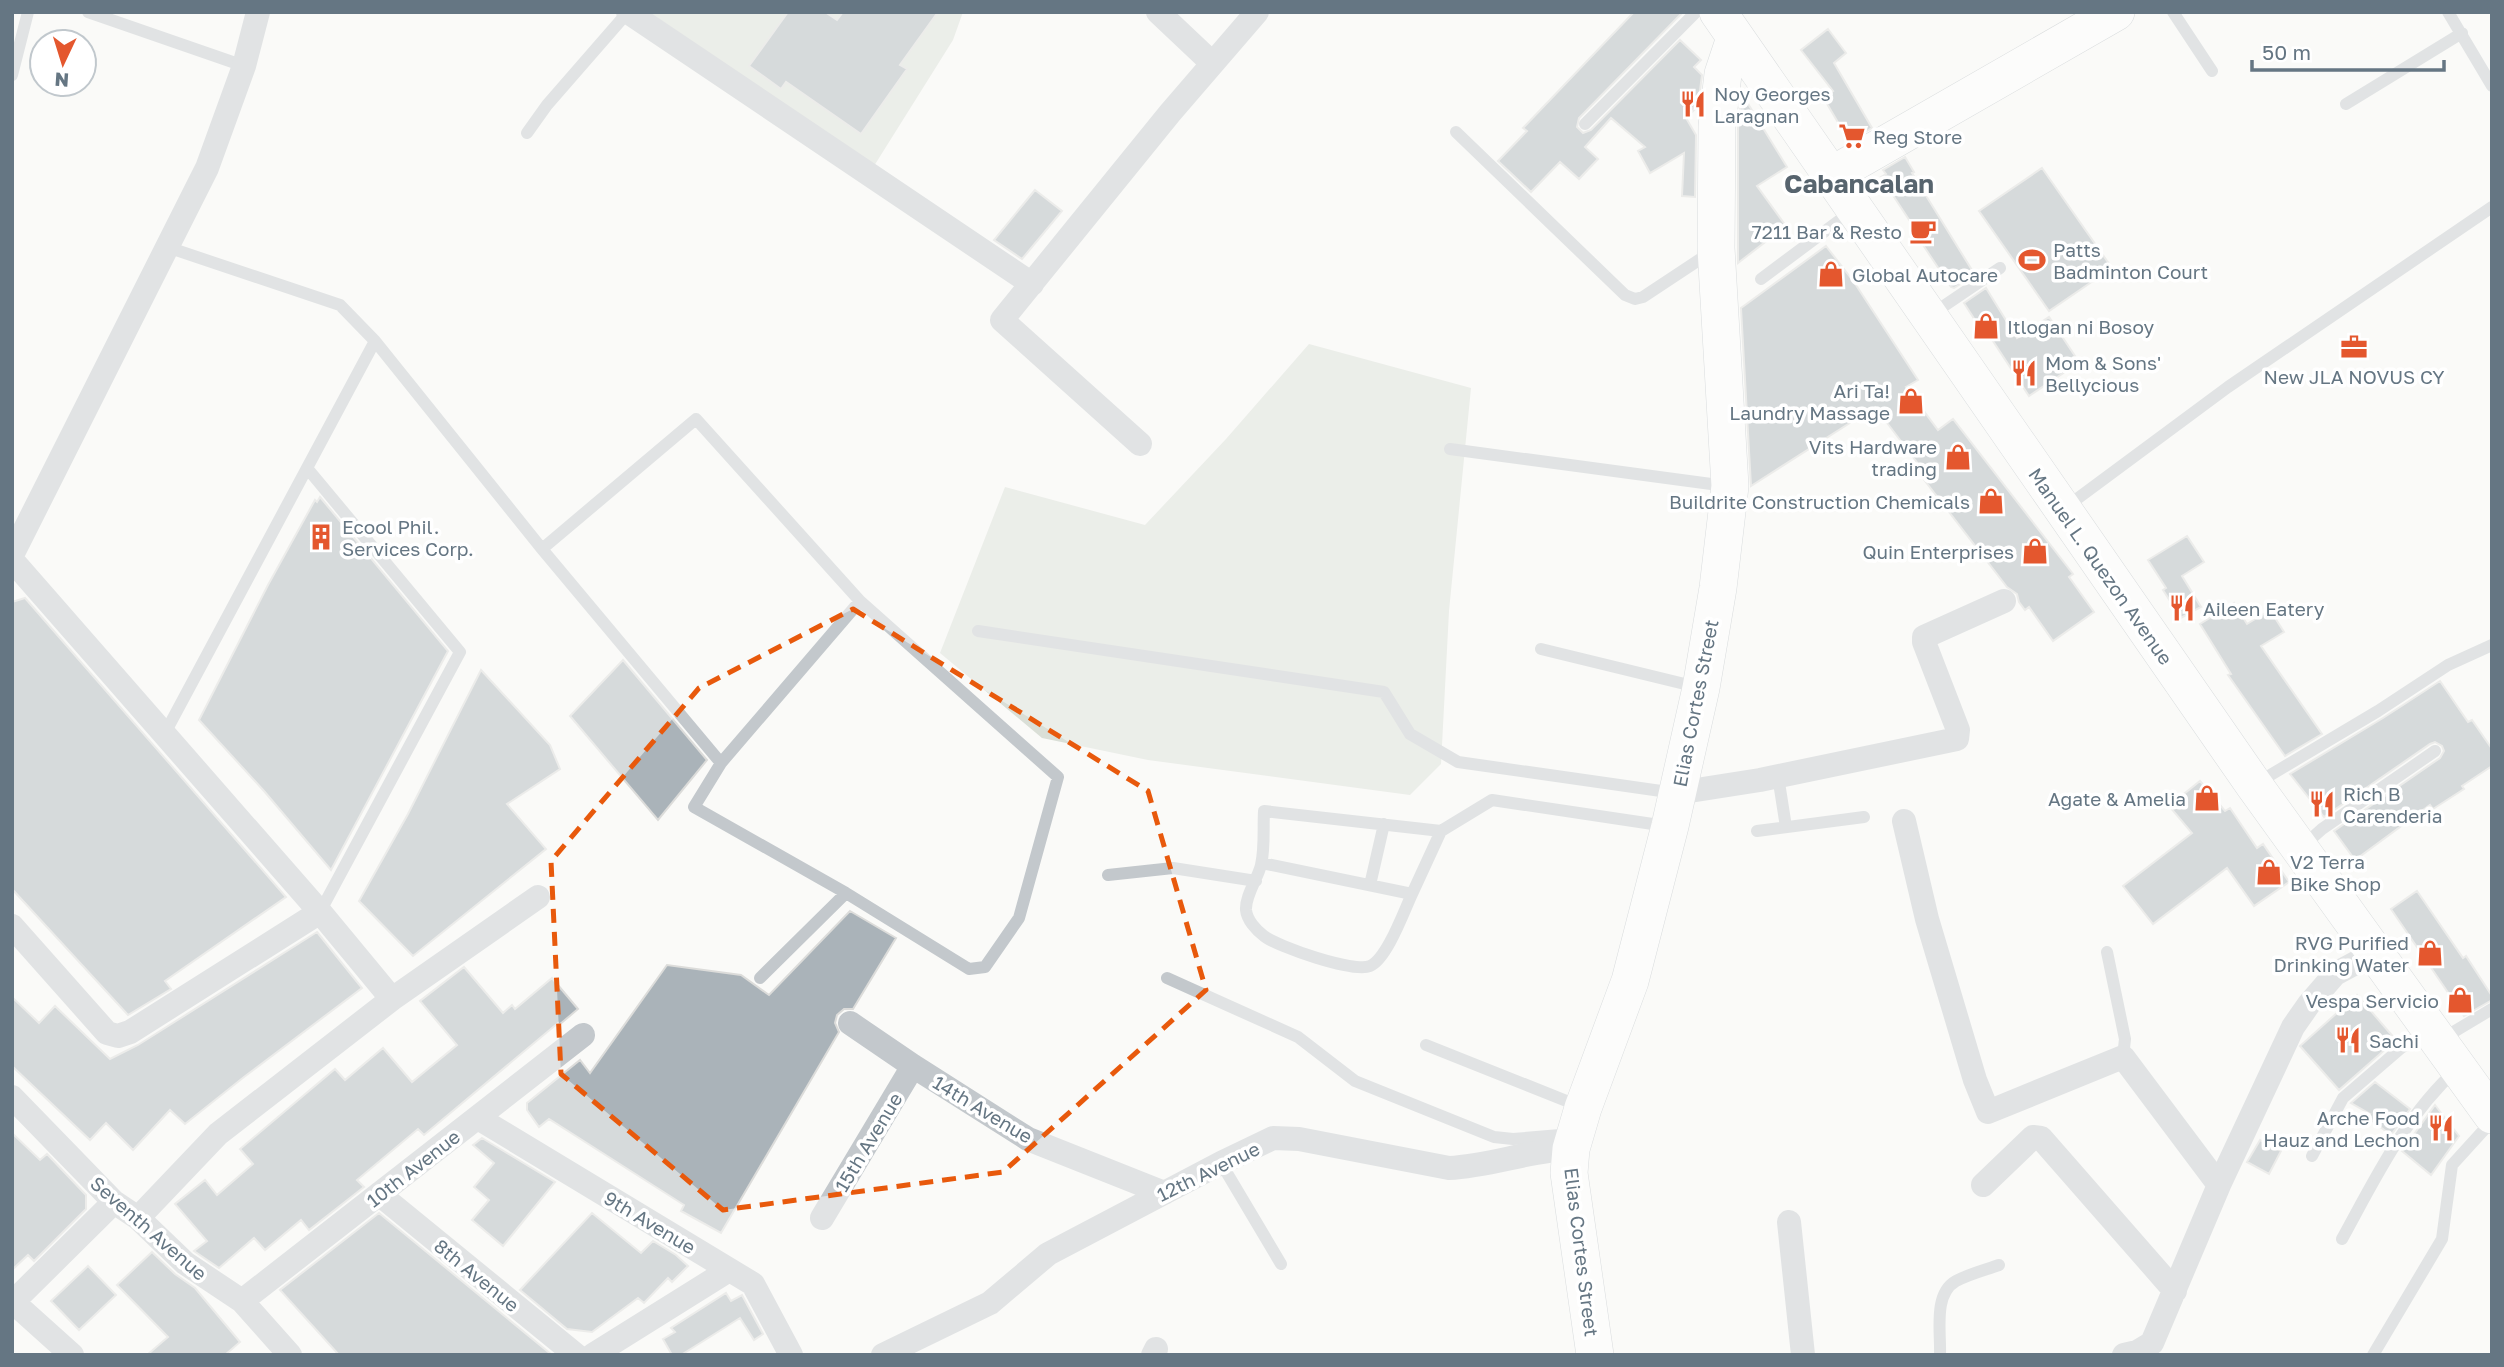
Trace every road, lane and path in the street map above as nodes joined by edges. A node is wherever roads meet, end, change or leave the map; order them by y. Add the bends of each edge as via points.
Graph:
1 (28, 12) edge
2 (88, 12) edge
3 (258, 12) edge
4 (628, 12) edge
5 (1157, 12) edge
6 (1257, 12) edge
7 (1696, 12) edge
8 (2116, 12) edge
9 (2173, 12) edge
10 (2448, 12) edge
11 (1727, 25) edge
12 (2462, 33) junction
13 (1212, 64) junction
14 (244, 66) junction
15 (2212, 71) dead end
16 (12, 75) edge
17 (2492, 86) edge
18 (2346, 104) dead end
19 (1585, 124) dead end
20 (1456, 132) dead end
21 (527, 133) dead end
22 (1832, 175) junction
23 (2492, 207) edge
24 (1855, 209) junction
25 (167, 247) junction
26 (1716, 248) junction
27 (2000, 268) dead end
28 (1760, 279) dead end
29 (1032, 284) junction
30 (1928, 316) junction
31 (375, 341) junction
32 (1140, 444) dead end
33 (1450, 449) dead end
34 (307, 468) junction
35 (1730, 486) junction
36 (2062, 509) junction
37 (542, 549) junction
38 (12, 558) edge
39 (860, 601) junction
40 (2004, 601) dead end
41 (978, 631) dead end
42 (2492, 645) edge
43 (1541, 649) dead end
44 (1701, 688) junction
45 (164, 735) junction
46 (2435, 751) dead end
47 (722, 763) junction
48 (1778, 776) junction
49 (2253, 785) junction
50 (1674, 810) junction
51 (1864, 817) dead end
52 (1904, 821) dead end
53 (1384, 824) junction
54 (1786, 827) junction
55 (1441, 831) junction
56 (1757, 831) dead end
57 (2300, 848) junction
58 (1262, 863) junction
59 (1108, 875) dead end
60 (1255, 881) junction
61 (1370, 885) junction
62 (846, 893) junction
63 (1412, 894) junction
64 (538, 897) dead end
65 (320, 912) junction
66 (12, 926) edge
67 (2107, 952) dead end
68 (2376, 952) junction
69 (760, 978) dead end
70 (1167, 978) dead end
71 (392, 999) junction
72 (2492, 1009) edge
73 (850, 1023) dead end
74 (583, 1035) dead end
75 (1426, 1045) dead end
76 (2443, 1045) junction
77 (2123, 1057) junction
78 (913, 1066) junction
79 (12, 1097) edge
80 (2492, 1115) edge
81 (478, 1118) junction
82 (2492, 1121) edge
83 (1577, 1130) junction
84 (2312, 1156) dead end
85 (1221, 1163) junction
86 (1983, 1185) dead end
87 (2219, 1185) junction
88 (1164, 1192) junction
89 (379, 1194) junction
90 (114, 1202) junction
91 (138, 1218) junction
92 (822, 1218) dead end
93 (1789, 1222) dead end
94 (2342, 1239) dead end
95 (1281, 1264) dead end
96 (1999, 1265) dead end
97 (729, 1270) junction
98 (2175, 1290) junction
99 (242, 1301) junction
100 (13, 1302) edge
101 (2155, 1349) edge
102 (72, 1355) edge
103 (290, 1355) edge
104 (576, 1355) edge
105 (593, 1355) edge
106 (791, 1355) edge
107 (883, 1355) edge
108 (1595, 1355) edge
109 (1804, 1355) edge
110 (1940, 1355) edge
111 (2124, 1355) edge
112 (2373, 1355) edge

1 - 16 lane
2 - 14 lane
3 - 14 street
4 - 21 lane
4 - 29 street
5 - 13 street
6 - 13 street
7 - 19 lane
8 - 22 street
9 - 15 lane
10 - 12 lane
11 - 22 street, Manuel L. Quezon Avenue
11 - 26 street, Elias Cortes Street via 1717,126
12 - 17 lane
12 - 18 lane
13 - 29 street
14 - 25 street via 207,167
20 - 26 lane via 1625,295 1643,297
22 - 24 street, Manuel L. Quezon Avenue
23 - 36 lane via 2228,387
24 - 28 lane
24 - 30 street, Manuel L. Quezon Avenue
25 - 31 lane via 340,305
25 - 38 street
26 - 35 street, Elias Cortes Street
27 - 30 lane
29 - 32 street via 1002,320
30 - 36 street, Manuel L. Quezon Avenue
31 - 34 lane
31 - 37 lane
33 - 35 lane
34 - 45 lane
34 - 65 lane via 460,652
35 - 44 street, Elias Cortes Street
36 - 49 street, Manuel L. Quezon Avenue
37 - 39 lane via 696,419
37 - 47 lane
38 - 45 street
39 - 47 lane
39 - 62 lane via 1058,777 1019,918 985,967 969,969
40 - 48 street via 1924,637 1958,730 1957,739
41 - 50 lane via 1384,692 1410,734 1458,762
42 - 49 lane via 2448,665
43 - 44 lane
44 - 50 street, Elias Cortes Street
45 - 65 street
46 - 57 lane
47 - 62 lane via 694,807
48 - 50 street
48 - 54 lane
49 - 57 street, Manuel L. Quezon Avenue
50 - 55 lane via 1492,800
50 - 83 street, Elias Cortes Street via 1630,981
51 - 54 lane
52 - 77 street via 1927,919 1988,1112
53 - 55 lane
53 - 58 lane via 1264,811
53 - 61 lane
54 - 56 lane
55 - 63 lane
57 - 68 street, Manuel L. Quezon Avenue
58 - 60 lane
58 - 61 lane
59 - 60 lane via 1173,868
60 - 63 lane via 1246,909 1250,922 1265,937 1311,956 1362,969 1384,953
61 - 63 lane
62 - 69 lane
64 - 71 street
65 - 66 street via 118,1036 107,1033
65 - 71 street
67 - 77 lane via 2125,1039
68 - 76 street, Manuel L. Quezon Avenue
68 - 87 street via 2335,974 2301,1015
70 - 83 lane via 1298,1037 1355,1081 1494,1137 1513,1139
71 - 91 street via 218,1134
72 - 76 lane
73 - 78 street, 14th Avenue
74 - 81 street, 10th Avenue
75 - 83 lane
76 - 80 street, Manuel L. Quezon Avenue
76 - 84 lane via 2401,1048 2343,1098
76 - 94 lane via 2434,1090 2393,1146
77 - 87 street
78 - 88 street, 14th Avenue via 1028,1139
78 - 92 street, 15th Avenue
79 - 90 street, Seventh Avenue
81 - 89 street, 10th Avenue
81 - 97 street, 9th Avenue
82 - 112 lane via 2452,1166 2442,1239
83 - 85 street, 12th Avenue via 1554,1150 1465,1167 1278,1138
83 - 108 street, Elias Cortes Street via 1569,1173
85 - 88 street, 12th Avenue
85 - 95 lane
86 - 98 street via 2033,1137 2042,1138
87 - 98 street
88 - 107 street, 12th Avenue via 1048,1254 990,1303
89 - 99 street, 10th Avenue
89 - 104 street, 8th Avenue
90 - 91 street, Seventh Avenue
90 - 100 street
91 - 99 street, Seventh Avenue via 185,1264
93 - 109 street
96 - 110 lane via 1947,1288 1942,1299
97 - 105 street
97 - 106 street, 9th Avenue via 752,1284
98 - 101 street
99 - 103 street, Seventh Avenue
100 - 102 street
101 - 111 street

